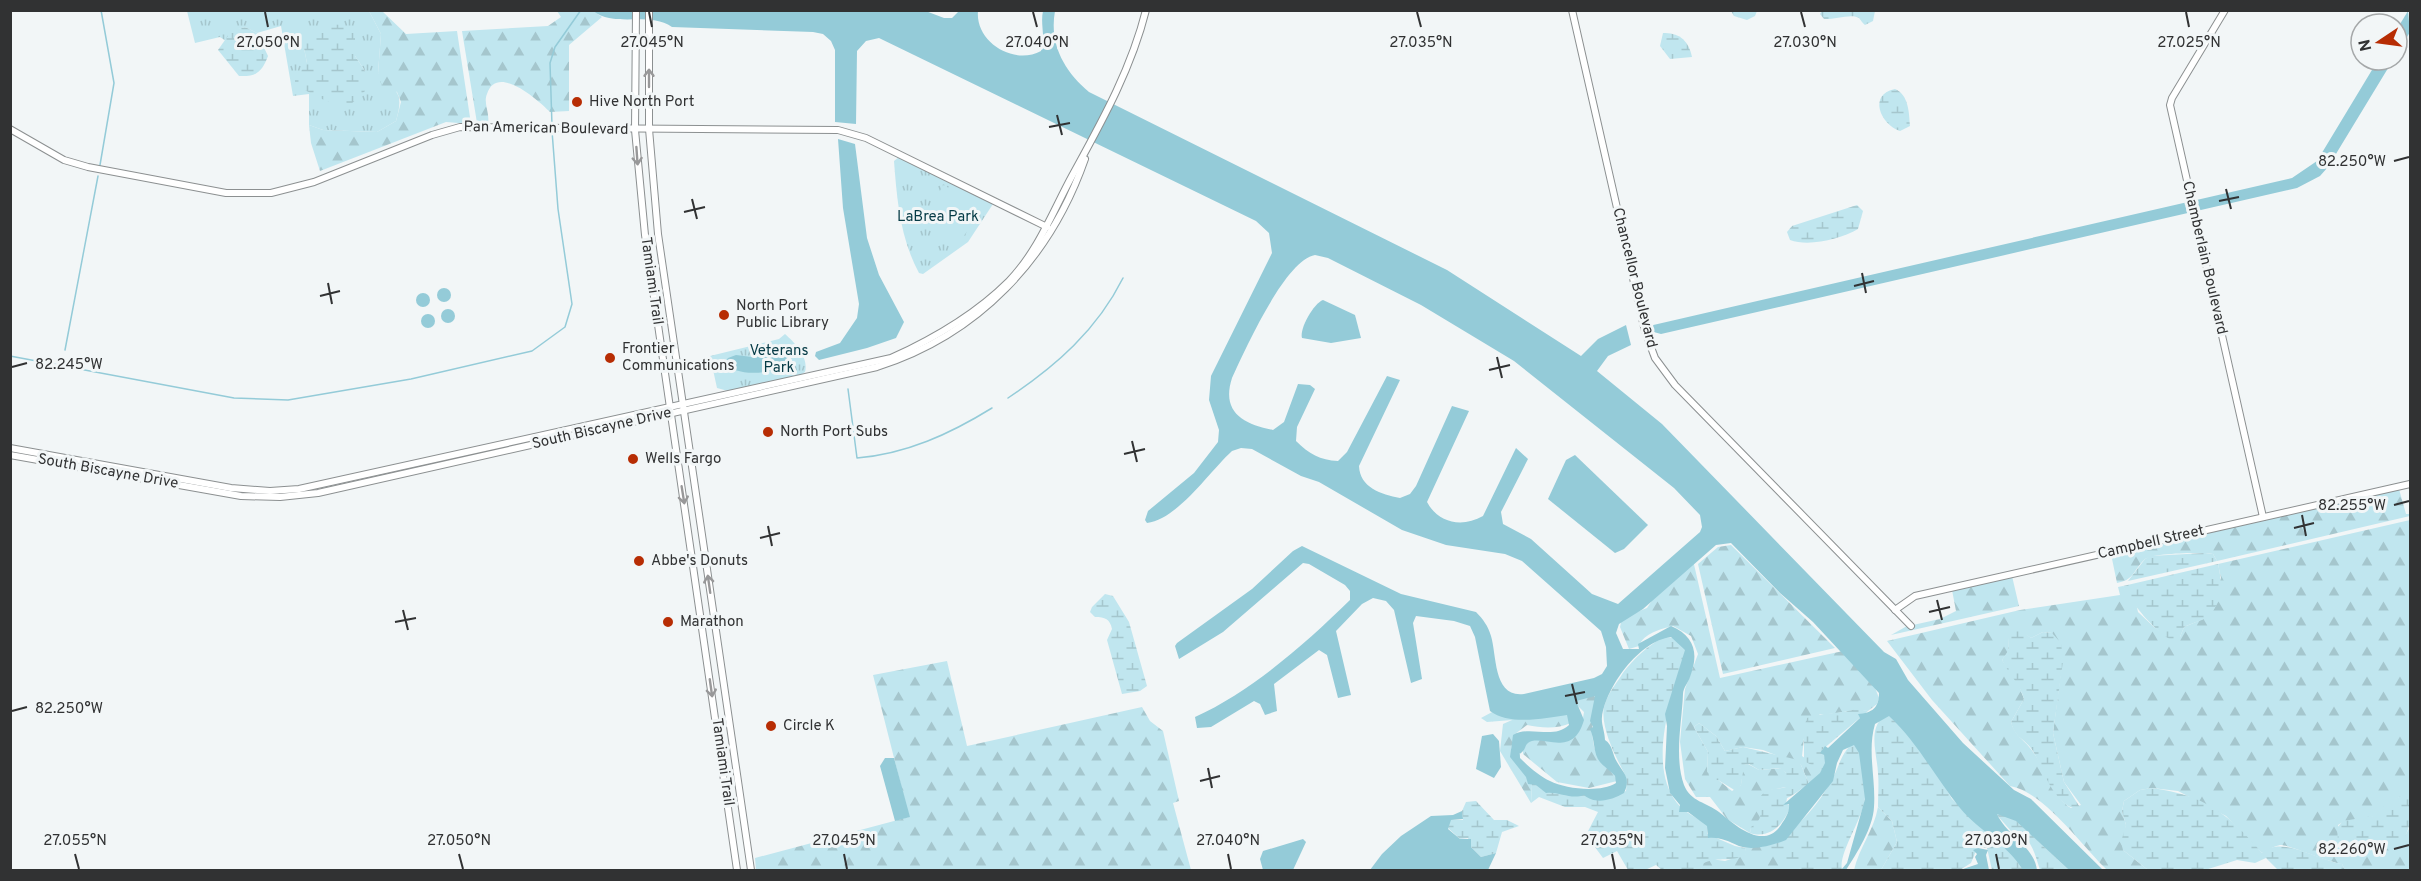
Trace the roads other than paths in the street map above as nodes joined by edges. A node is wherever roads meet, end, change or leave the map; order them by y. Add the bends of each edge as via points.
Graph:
1 (636, 10) edge
2 (649, 10) edge
3 (1146, 10) edge
4 (1572, 10) edge
5 (2225, 10) edge
6 (10, 129) edge
7 (649, 129) junction
8 (636, 130) junction
9 (1090, 144) junction
10 (1047, 227) junction
11 (683, 407) junction
12 (670, 410) junction
13 (10, 448) edge
14 (10, 454) edge
15 (2410, 484) edge
16 (2263, 517) junction
17 (1895, 610) junction
18 (1911, 626) dead end
19 (737, 870) edge
20 (751, 870) edge

1 - 8 street, Tamiami Trail
7 -> 2 street, Tamiami Trail
3 - 9 street, South Biscayne Drive via 1112,101
4 - 17 street, Chancellor Boulevard via 1645,331 1655,358 1675,385
5 - 16 street, Chamberlain Boulevard via 2170,105
6 - 8 street, Pan American Boulevard via 64,160 88,167 244,195 314,182 456,128
7 - 8 street, Pan American Boulevard
7 - 10 street, Pan American Boulevard via 851,132
7 - 11 street, Tamiami Trail via 658,234
8 -> 12 street, Tamiami Trail via 645,235
9 - 10 street, South Biscayne Drive
9 - 11 street, South Biscayne Drive via 1082,170 1037,254 1006,291 929,345 877,367
10 - 11 street, South Biscayne Drive via 1018,271 997,292 914,347 875,363
11 - 12 street, South Biscayne Drive
20 -> 11 street, Tamiami Trail
12 - 13 street, South Biscayne Drive via 280,491 231,488
12 - 14 street, South Biscayne Drive via 318,493 280,497 222,493
12 -> 19 street, Tamiami Trail
15 - 16 street, Campbell Street
16 - 17 street, Campbell Street via 1915,596
17 - 18 street, Chancellor Boulevard

